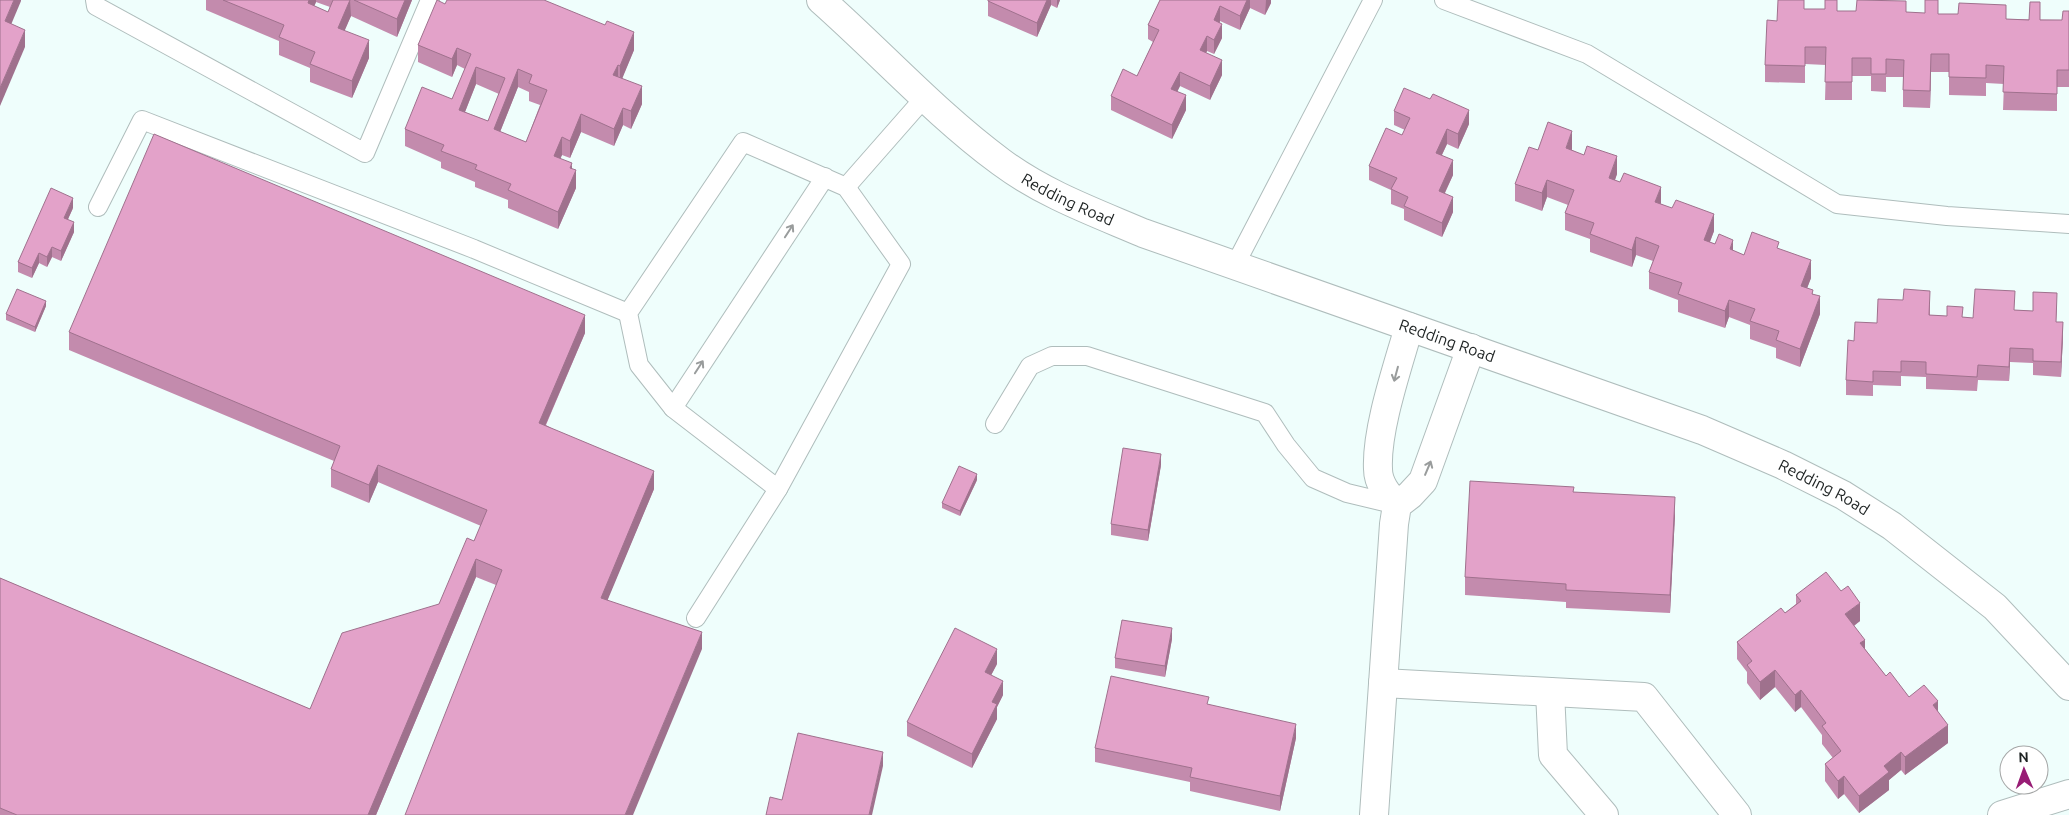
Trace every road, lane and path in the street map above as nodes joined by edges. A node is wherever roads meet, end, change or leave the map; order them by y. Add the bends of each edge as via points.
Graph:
1 (95, 0) edge
2 (430, 0) edge
3 (821, 0) edge
4 (1372, 0) edge
5 (1444, 0) edge
6 (925, 98) junction
7 (825, 177) junction
8 (846, 187) junction
9 (98, 207) dead end
10 (2069, 224) edge
11 (1235, 265) junction
12 (628, 313) junction
13 (1409, 327) junction
14 (1471, 348) junction
15 (672, 408) junction
16 (995, 424) dead end
17 (778, 489) junction
18 (1398, 505) junction
19 (696, 618) dead end
20 (2067, 681) edge
21 (1383, 683) junction
22 (1550, 692) junction
23 (2069, 794) edge
24 (1374, 815) edge
25 (1604, 815) edge
26 (1737, 815) edge
27 (2002, 815) edge

1 - 2 lane via 96,6 365,153
3 - 6 street, Redding Road
4 - 11 lane
5 - 10 lane via 1587,54 1836,204
6 - 8 lane
6 - 11 street, Redding Road via 1001,162 1063,199 1143,233
7 - 8 lane
7 - 12 lane via 743,142
15 -> 7 lane
8 - 17 lane via 901,264
9 - 12 lane via 142,120 474,249
11 - 13 street, Redding Road
12 - 15 lane via 638,365
13 - 14 street, Redding Road
13 -> 18 street via 1383,429 1378,470 1384,491
18 -> 14 street via 1423,481
14 - 20 street, Redding Road via 1702,430 1783,465 1843,496 1892,526 1995,607
15 - 17 lane
16 - 18 lane via 1030,366 1052,356 1087,356 1265,413 1313,478 1346,493
17 - 19 lane
18 - 21 street
21 - 22 street
21 - 24 street
22 - 25 street via 1553,755
22 - 26 street via 1644,697
23 - 27 street

